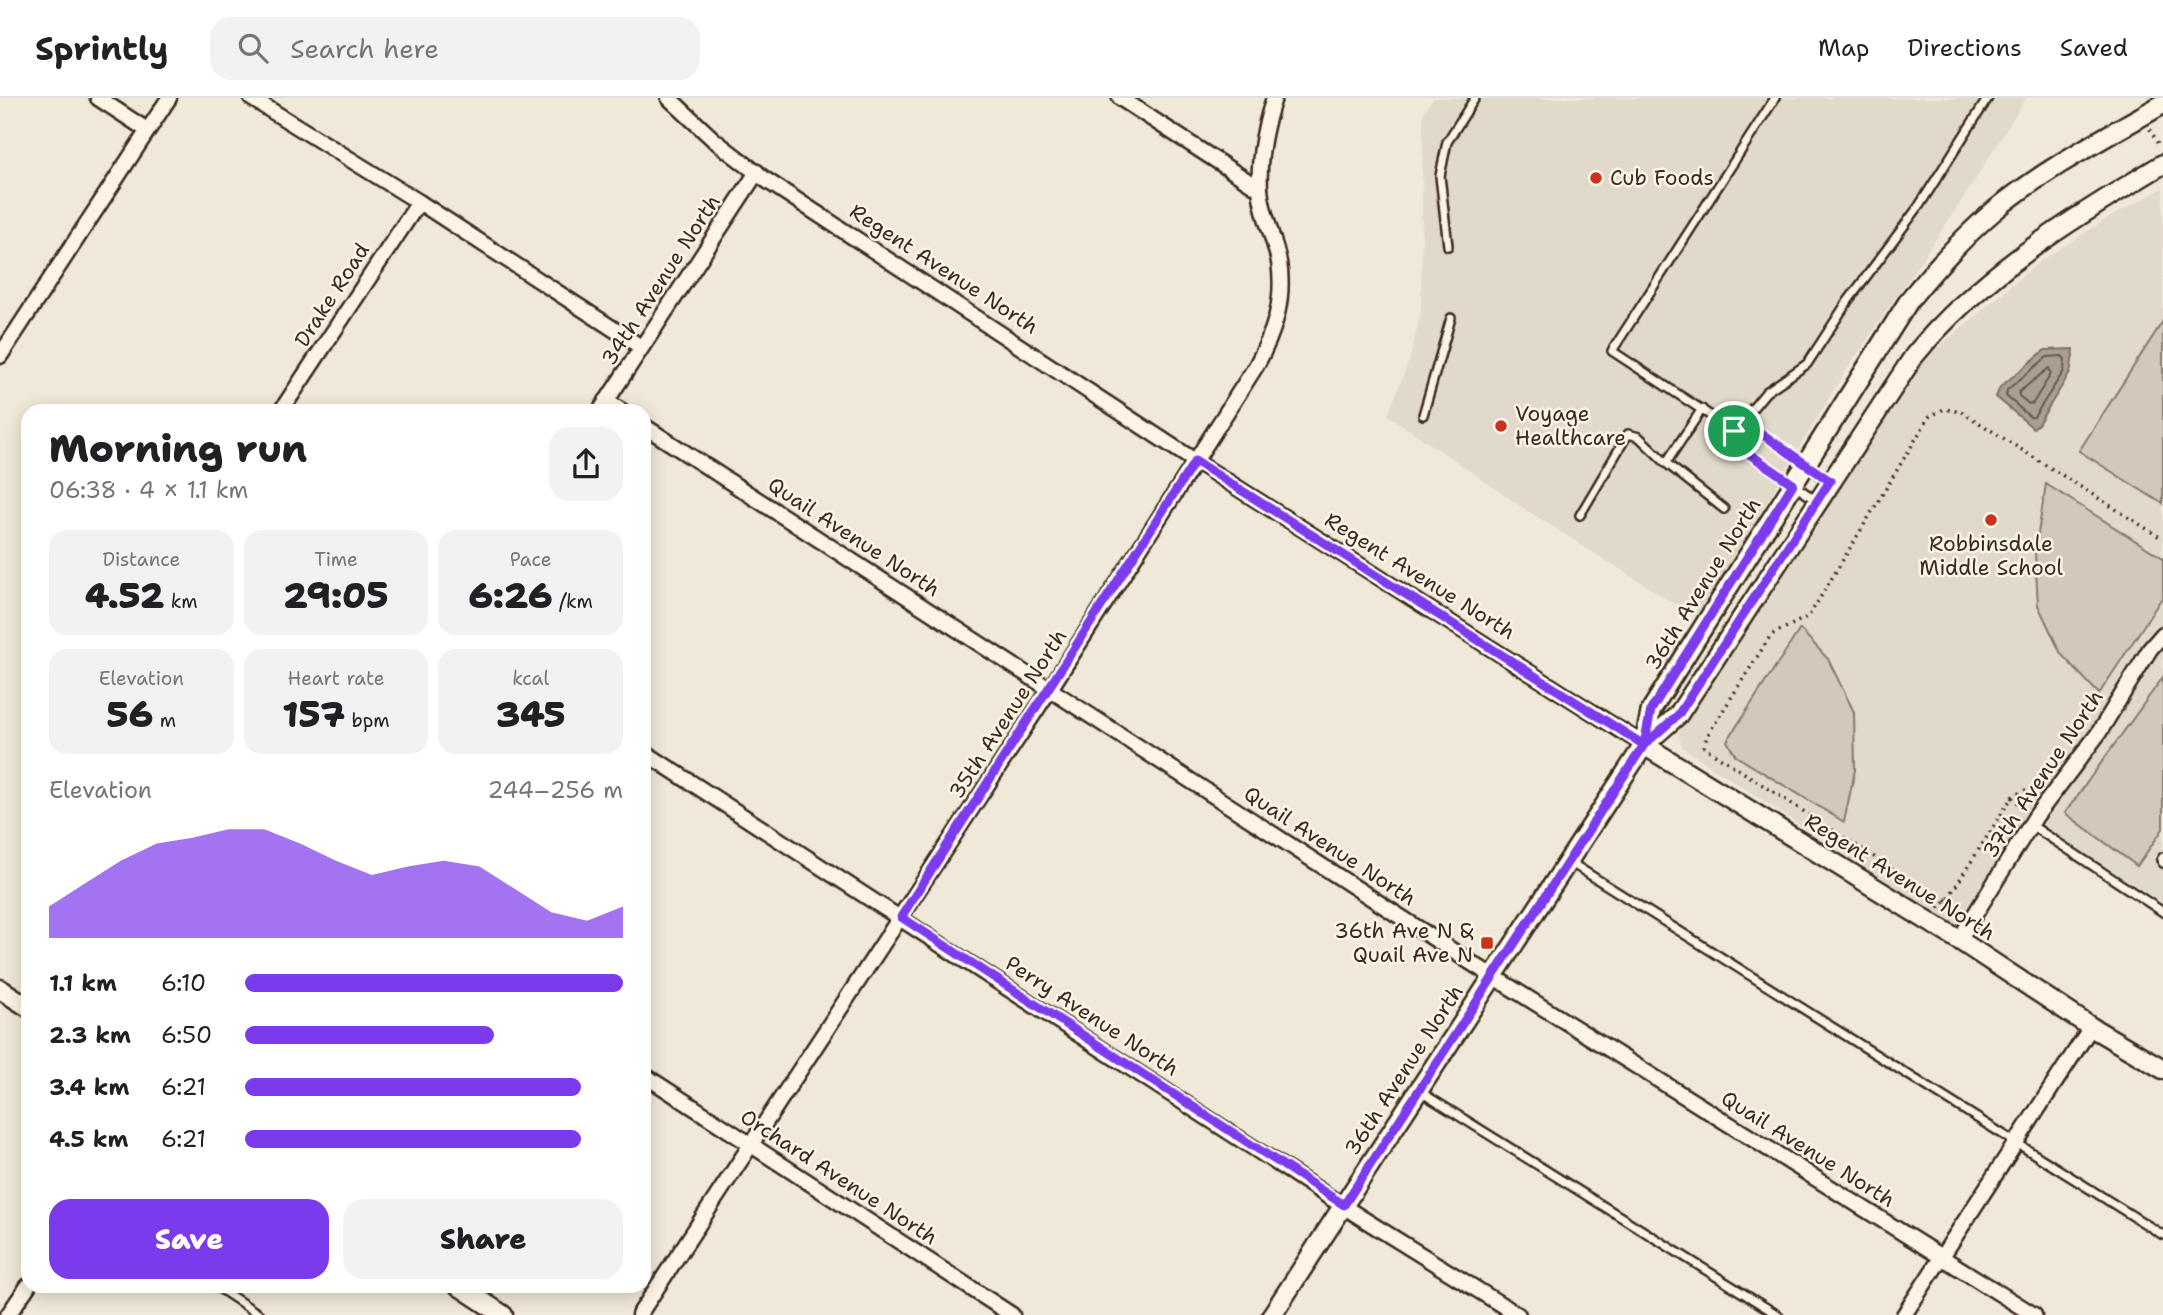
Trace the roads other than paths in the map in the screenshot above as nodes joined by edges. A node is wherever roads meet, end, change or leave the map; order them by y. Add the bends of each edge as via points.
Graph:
1 (98, 98) edge
2 (169, 98) edge
3 (251, 98) edge
4 (669, 98) edge
5 (1120, 98) edge
6 (1274, 98) edge
7 (1475, 98) edge
8 (1776, 98) edge
9 (1988, 98) edge
10 (2163, 104) edge
11 (147, 130) junction
12 (2163, 164) edge
13 (757, 172) junction
14 (1260, 189) junction
15 (419, 202) junction
16 (1448, 246) dead end
17 (1451, 318) dead end
18 (641, 347) junction
19 (0, 356) edge
20 (286, 404) edge
21 (604, 404) edge
22 (1702, 409) junction
23 (1423, 415) dead end
24 (651, 431) edge
25 (1734, 431) junction
26 (1195, 461) junction
27 (1665, 463) junction
28 (1806, 464) junction
29 (1830, 481) junction
30 (1793, 484) junction
31 (1818, 502) junction
32 (1724, 509) dead end
33 (1580, 515) dead end
34 (2163, 634) edge
35 (1050, 689) junction
36 (1644, 745) junction
37 (651, 756) edge
38 (2031, 825) junction
39 (2163, 857) edge
40 (1567, 860) junction
41 (2163, 863) edge
42 (2163, 912) edge
43 (901, 917) junction
44 (1959, 940) junction
45 (1492, 976) junction
46 (0, 989) edge
47 (21, 1002) edge
48 (2091, 1027) junction
49 (2163, 1069) edge
50 (651, 1080) edge
51 (1418, 1090) junction
52 (2015, 1143) junction
53 (750, 1144) junction
54 (1344, 1205) junction
55 (2163, 1235) edge
56 (1941, 1257) junction
57 (23, 1293) edge
58 (227, 1293) edge
59 (470, 1293) edge
60 (9, 1312) edge
61 (260, 1315) edge
62 (503, 1315) edge
63 (639, 1315) edge
64 (1012, 1315) edge
65 (1272, 1315) edge
66 (1518, 1315) edge
67 (1778, 1315) edge
68 (1904, 1315) edge
69 (2034, 1315) edge

1 - 11 street
2 - 11 street
3 - 15 street
4 - 13 street, Regent Avenue North
5 - 14 street
6 - 14 street, 35th Avenue North via 1259,162
7 - 16 lane via 1447,142 1440,176
8 - 22 lane via 1612,351
9 - 25 lane via 1919,206 1807,364 1766,392
10 - 28 street, 36th Avenue North via 2033,182 1954,248 1910,299
11 - 19 street
12 - 29 street, 36th Avenue North via 2022,255 1951,315 1914,356
13 - 18 street, 34th Avenue North
13 - 26 street, Regent Avenue North
14 - 26 street, 35th Avenue North via 1279,261 1278,316 1256,366
15 - 18 street
15 - 20 street, Drake Road
17 - 23 lane
18 - 21 street, 34th Avenue North
22 - 25 lane
22 - 27 lane
24 - 35 street, Quail Avenue North
25 - 28 lane via 1755,429
25 - 30 lane via 1742,449
26 - 35 street, 35th Avenue North
26 - 36 street, Regent Avenue North
27 - 32 lane
27 - 33 lane via 1639,437 1628,434
28 - 29 lane
28 - 30 street, 36th Avenue North
29 - 31 street, 36th Avenue North
30 - 31 lane
30 - 36 street, 36th Avenue North via 1651,710
31 - 36 street, 36th Avenue North via 1678,715
34 - 38 street, 37th Avenue North
35 - 43 street, 35th Avenue North
35 - 45 street, Quail Avenue North
36 - 40 street, 36th Avenue North
36 - 44 street, Regent Avenue North
37 - 43 street, Perry Avenue North
38 - 42 lane
38 - 44 street, 37th Avenue North
39 - 41 lane
40 - 45 street, 36th Avenue North
40 - 52 lane
43 - 53 street, 35th Avenue North
43 - 54 street, Perry Avenue North
44 - 48 street, Regent Avenue North
45 - 51 street, 36th Avenue North
45 - 56 street, Quail Avenue North
46 - 47 street
48 - 49 street, Regent Avenue North
48 - 52 street
50 - 53 street, Orchard Avenue North
51 - 54 street, 36th Avenue North
51 - 67 lane
52 - 55 lane
52 - 56 street
53 - 63 street, 35th Avenue North
53 - 64 street, Orchard Avenue North
54 - 65 street, 36th Avenue North
54 - 66 street, Perry Avenue North
56 - 68 street
56 - 69 street, Quail Avenue North
57 - 60 street
58 - 61 lane
59 - 62 street

